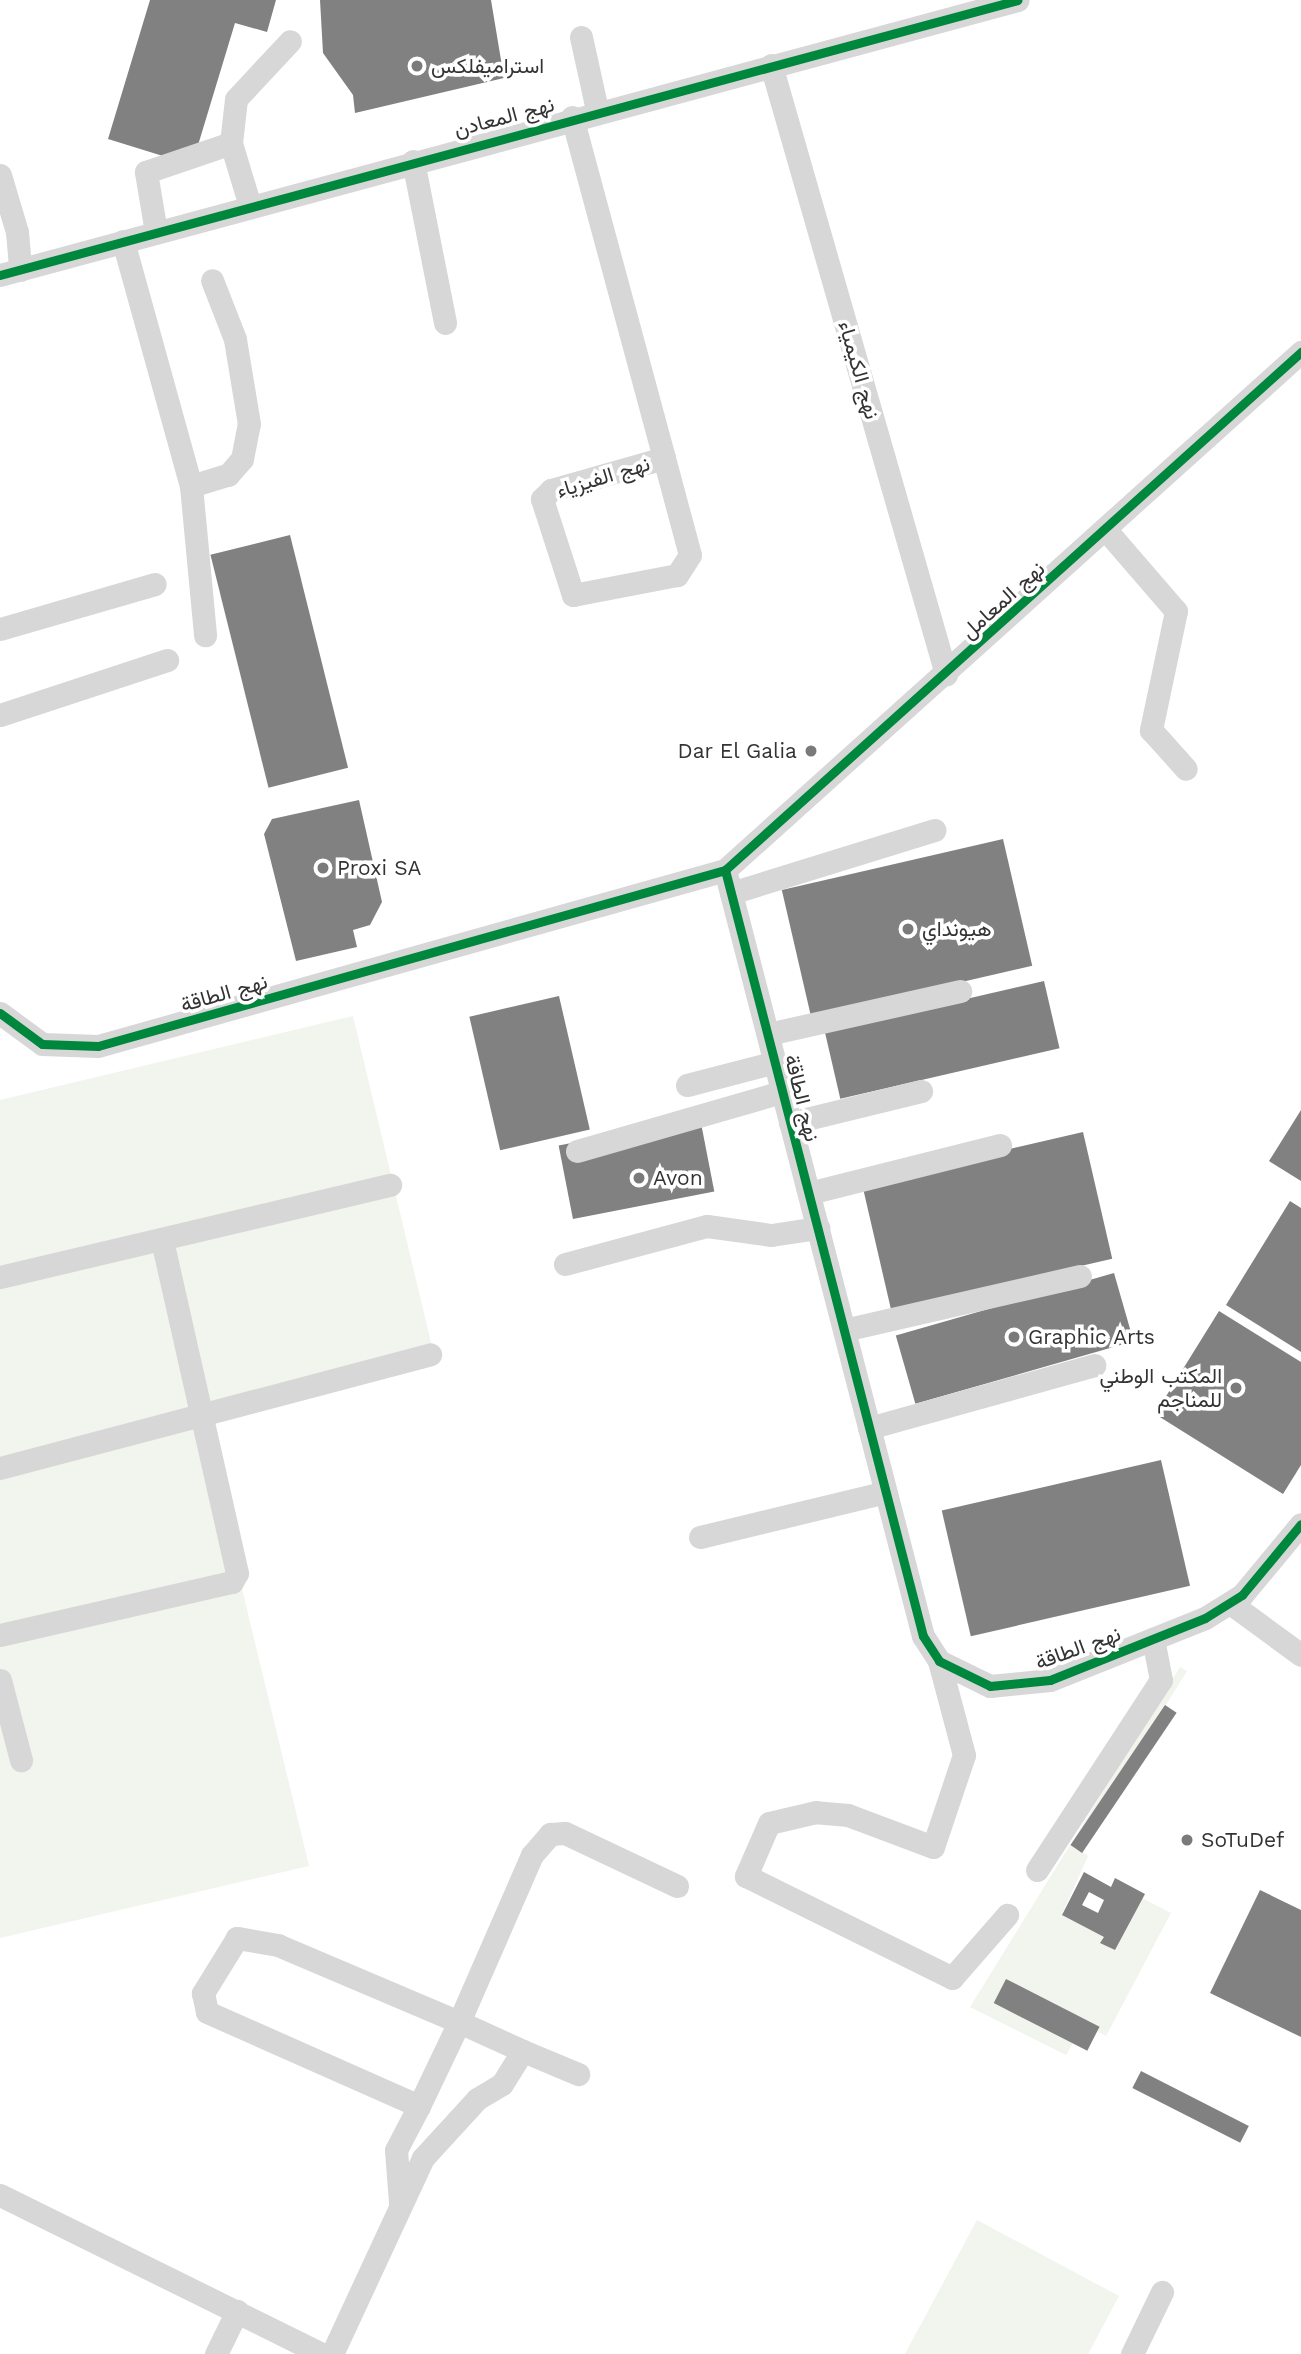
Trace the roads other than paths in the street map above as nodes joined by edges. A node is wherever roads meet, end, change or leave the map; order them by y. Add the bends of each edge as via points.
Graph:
1 (1018, 0) edge
2 (581, 37) dead end
3 (290, 41) dead end
4 (771, 65) junction
5 (597, 110) junction
6 (572, 117) junction
7 (231, 143) junction
8 (413, 160) junction
9 (0, 175) edge
10 (250, 206) junction
11 (156, 232) junction
12 (123, 241) junction
13 (10, 272) edge
14 (212, 280) dead end
15 (445, 323) dead end
16 (1301, 352) edge
17 (664, 458) junction
18 (191, 486) junction
19 (1106, 530) junction
20 (155, 584) dead end
21 (0, 629) edge
22 (205, 635) dead end
23 (167, 660) dead end
24 (946, 674) junction
25 (0, 715) edge
26 (1186, 769) dead end
27 (934, 830) dead end
28 (725, 870) junction
29 (731, 893) junction
30 (960, 991) dead end
31 (0, 1013) edge
32 (768, 1034) junction
33 (775, 1062) junction
34 (687, 1085) dead end
35 (921, 1091) dead end
36 (782, 1092) junction
37 (790, 1123) junction
38 (1000, 1145) dead end
39 (577, 1151) dead end
40 (390, 1185) dead end
41 (809, 1193) junction
42 (818, 1228) junction
43 (162, 1239) junction
44 (565, 1264) dead end
45 (0, 1276) edge
46 (1080, 1276) dead end
47 (844, 1330) junction
48 (430, 1354) dead end
49 (1094, 1365) dead end
50 (202, 1411) junction
51 (869, 1428) junction
52 (0, 1468) edge
53 (886, 1492) junction
54 (1301, 1524) edge
55 (700, 1537) dead end
56 (1230, 1603) junction
57 (0, 1636) edge
58 (1153, 1639) junction
59 (1301, 1655) edge
60 (939, 1661) junction
61 (0, 1680) edge
62 (21, 1760) dead end
63 (1037, 1870) dead end
64 (677, 1886) dead end
65 (1007, 1915) dead end
66 (459, 2022) junction
67 (523, 2051) junction
68 (578, 2074) dead end
69 (419, 2106) junction
70 (0, 2195) edge
71 (400, 2202) junction
72 (1162, 2292) dead end
73 (237, 2311) junction
74 (216, 2354) edge
75 (322, 2354) edge
76 (332, 2354) edge
77 (1132, 2354) edge

1 - 4 street, نهج المعادن
2 - 5 street
3 - 7 street via 236,99
4 - 5 street, نهج المعادن
4 - 24 street, نهج الكيمياء
5 - 6 street, نهج المعادن
6 - 8 street, نهج المعادن
6 - 17 street, نهج الفيزياء
7 - 10 street
7 - 11 street via 146,173
8 - 10 street, نهج المعادن
8 - 15 street
9 - 13 street
10 - 11 street, نهج المعادن
11 - 12 street, نهج المعادن
12 - 13 street, نهج المعادن
12 - 18 street
14 - 18 street via 235,339 249,424 242,459 228,475
16 - 19 street, نهج المعامل
17 - 17 street, نهج الفيزياء via 690,555 687,567 677,575 573,594 542,499 551,490
18 - 22 street
19 - 24 street, نهج المعامل
19 - 26 street via 1176,611 1151,730
20 - 21 street
23 - 25 street
24 - 28 street, نهج المعامل
27 - 29 street
28 - 29 street, نهج الطاقة
28 - 31 street, نهج الطاقة via 98,1046 42,1044
29 - 32 street, نهج الطاقة
30 - 32 street
32 - 33 street, نهج الطاقة
33 - 34 street
33 - 36 street, نهج الطاقة
35 - 37 street
36 - 37 street, نهج الطاقة
36 - 39 street
37 - 41 street, نهج الطاقة
38 - 41 street
40 - 43 street
41 - 42 street, نهج الطاقة
42 - 44 street via 772,1235 707,1226
42 - 47 street, نهج الطاقة
43 - 45 street
43 - 50 street
46 - 47 street
47 - 51 street, نهج الطاقة
48 - 50 street
49 - 51 street
50 - 52 street
50 - 57 street via 236,1557 232,1582
51 - 53 street, نهج الطاقة
53 - 55 street
53 - 60 street, نهج الطاقة via 923,1636
54 - 56 street, نهج الطاقة via 1278,1558
56 - 58 street, نهج الطاقة
56 - 59 street
58 - 60 street, نهج الطاقة via 1021,1686 990,1686
58 - 63 street via 1161,1680
60 - 65 street via 964,1755 933,1847 848,1815 816,1812 769,1823 746,1876 952,1978
61 - 62 street
64 - 66 street via 565,1833 550,1834 532,1855
66 - 67 street
66 - 69 street
66 - 69 street via 278,1945 237,1938 203,1993 206,2012
67 - 68 street
67 - 71 street via 502,2084 477,2099 424,2158
69 - 71 street via 396,2150
70 - 73 street
71 - 76 street
72 - 77 street
73 - 74 street
73 - 75 street

